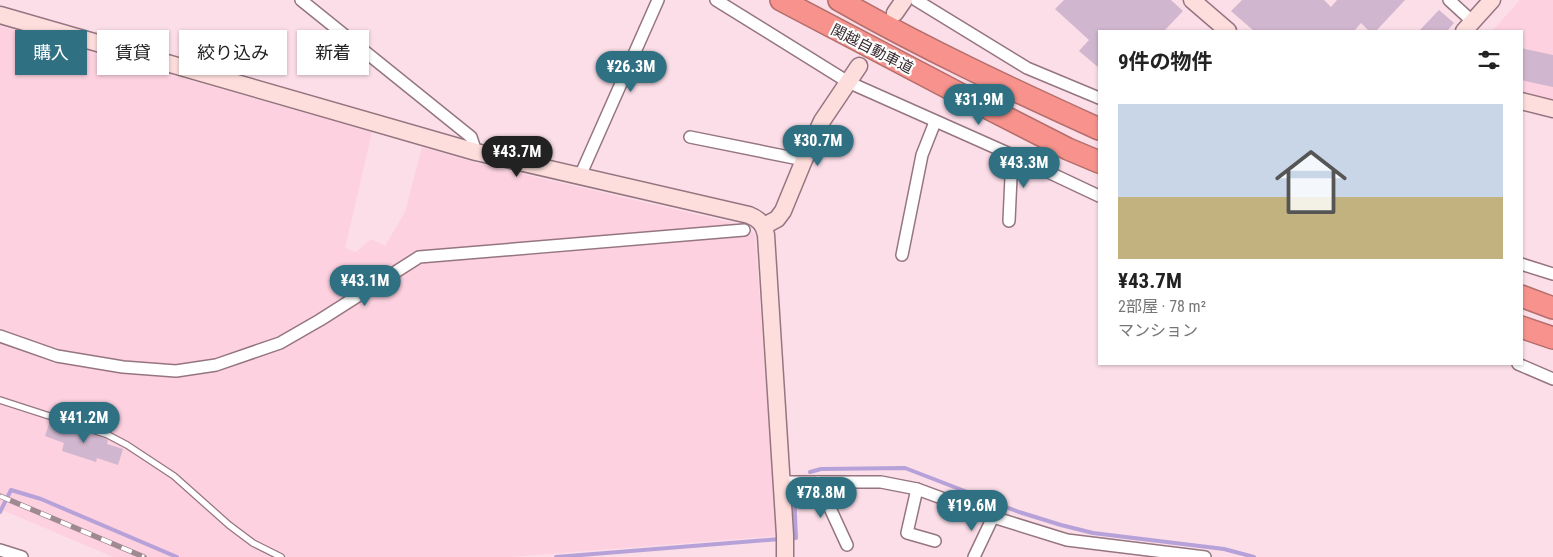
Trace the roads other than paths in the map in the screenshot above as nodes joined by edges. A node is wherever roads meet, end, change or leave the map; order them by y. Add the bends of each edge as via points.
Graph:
1 (301, 0) edge
2 (658, 0) edge
3 (716, 0) edge
4 (781, 0) edge
5 (839, 0) edge
6 (916, 0) edge
7 (1192, 0) edge
8 (1449, 0) edge
9 (1492, 0) edge
10 (0, 15) edge
11 (1468, 26) edge
12 (1227, 30) edge
13 (859, 66) dead end
14 (848, 82) junction
15 (1098, 98) edge
16 (1523, 102) edge
17 (1553, 109) edge
18 (936, 122) junction
19 (1098, 129) edge
20 (690, 137) dead end
21 (476, 152) junction
22 (1012, 155) junction
23 (804, 160) junction
24 (1098, 162) edge
25 (580, 176) junction
26 (1098, 196) edge
27 (1009, 221) dead end
28 (764, 226) junction
29 (744, 230) dead end
30 (902, 256) dead end
31 (1523, 265) edge
32 (1553, 274) edge
33 (1523, 297) edge
34 (1553, 308) edge
35 (1523, 328) edge
36 (0, 336) edge
37 (1553, 338) edge
38 (1520, 365) edge
39 (1553, 379) edge
40 (0, 400) edge
41 (782, 482) junction
42 (818, 482) junction
43 (917, 489) junction
44 (993, 518) junction
45 (936, 541) dead end
46 (785, 545) edge
47 (847, 545) dead end
48 (0, 550) edge
49 (22, 557) edge
50 (281, 557) edge
51 (974, 557) edge
52 (1205, 557) edge

1 - 21 street via 471,136
2 - 25 street
3 - 14 street
4 - 24 highway, 関越自動車道
5 - 19 highway, 関越自動車道 via 994,81
6 - 15 street via 1028,68
7 - 12 street
8 - 11 street
9 - 11 street
10 - 21 street
13 - 14 street
14 - 18 street
14 - 23 street via 822,121
16 - 17 street
18 - 22 street
18 - 30 street via 922,155
20 - 23 street
21 - 25 street
22 - 26 street
22 - 27 street
23 - 28 street via 783,211 777,219
25 - 28 street via 749,215
28 - 41 street
29 - 36 street via 419,257 280,343 216,364 176,371 123,367 56,356
31 - 32 street
33 - 34 highway
35 - 37 highway
38 - 39 street
40 - 50 lane via 108,435 127,445 174,476 253,543
41 - 42 street
41 - 46 street
42 - 43 street via 880,482
42 - 47 street
43 - 44 street
43 - 45 street via 907,533
44 - 51 street
44 - 52 street via 1067,540
48 - 49 street

